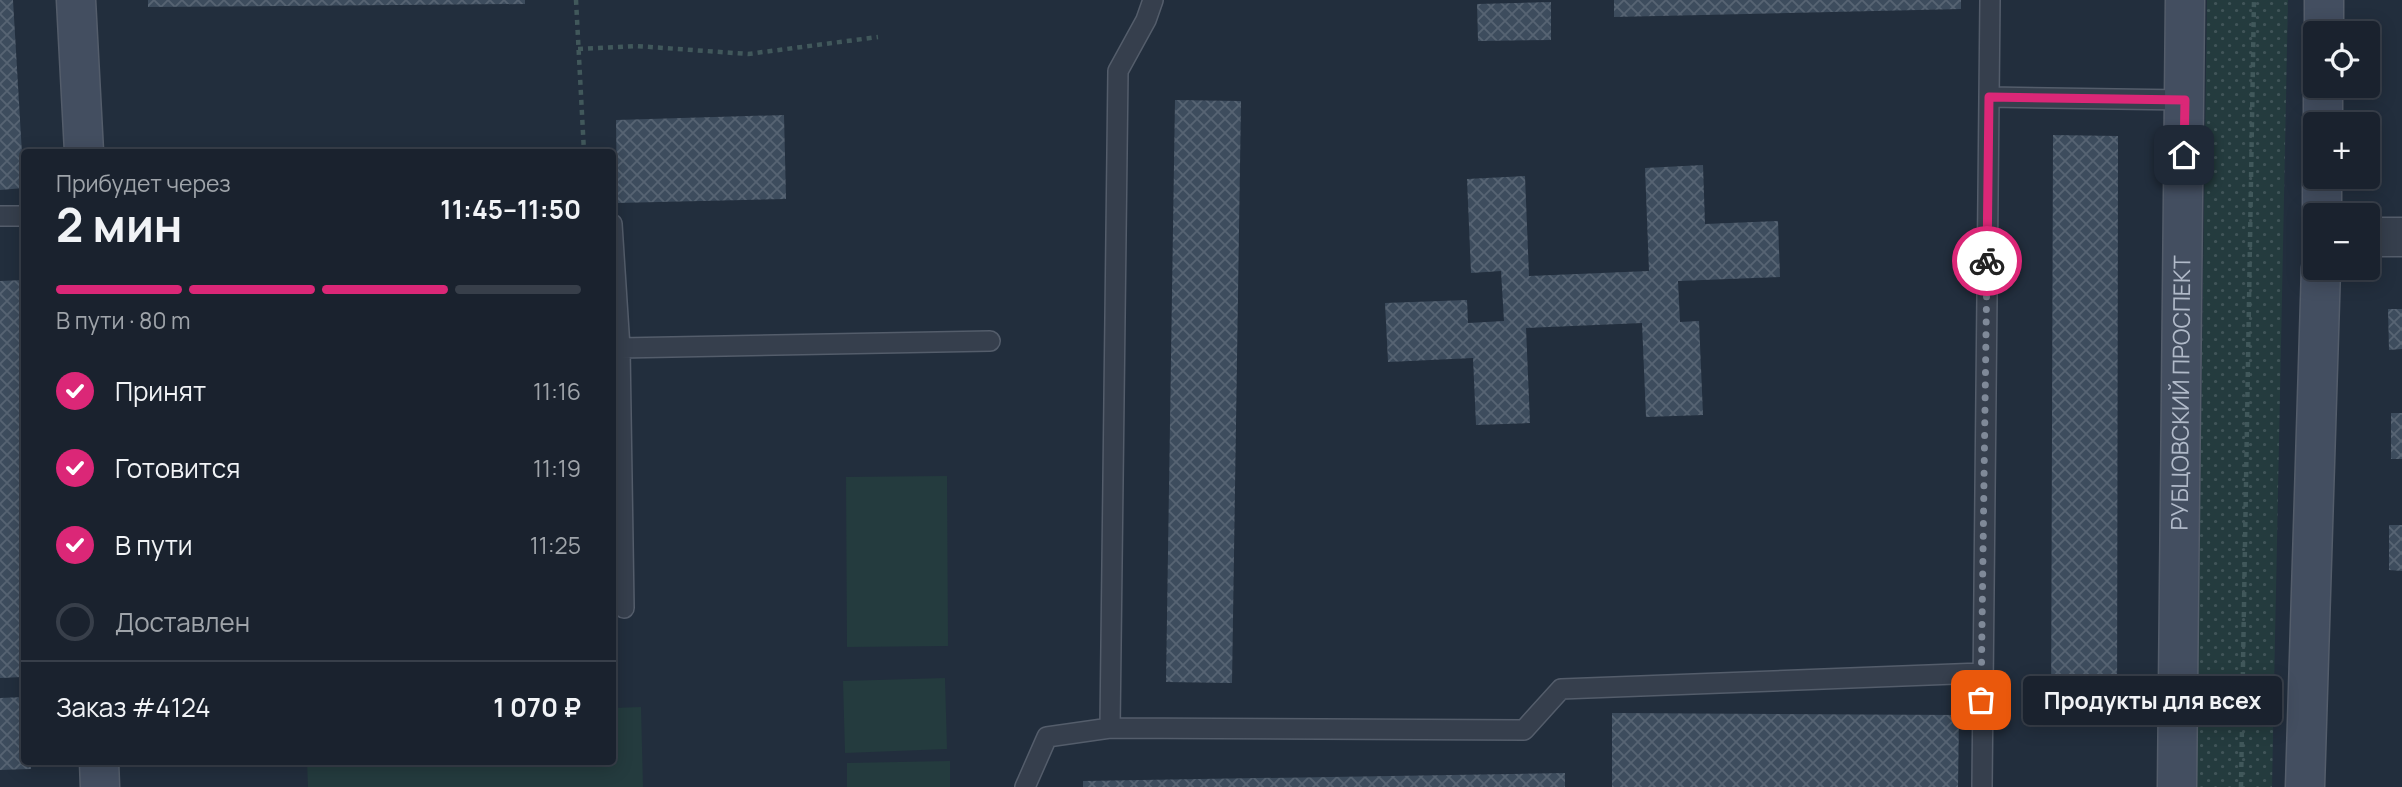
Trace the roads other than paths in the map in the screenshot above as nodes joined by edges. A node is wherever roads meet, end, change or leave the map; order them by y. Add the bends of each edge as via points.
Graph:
1 (76, 0) edge
2 (1153, 0) edge
3 (1990, 0) edge
4 (2185, 0) edge
5 (2324, 0) edge
6 (2324, 21) edge
7 (1989, 97) junction
8 (2185, 100) junction
9 (84, 149) edge
10 (0, 216) edge
11 (21, 216) edge
12 (2380, 237) edge
13 (2402, 237) edge
14 (2321, 280) edge
15 (616, 286) edge
16 (990, 341) dead end
17 (620, 348) junction
18 (624, 608) dead end
19 (1981, 673) junction
20 (1110, 728) junction
21 (99, 765) edge
22 (100, 787) edge
23 (1025, 787) edge
24 (1982, 787) edge
25 (2177, 787) edge
26 (2305, 787) edge

1 - 9 street
2 - 20 lane via 1118,71
3 - 7 lane
4 - 8 street, РУБЦОВСКИЙ ПРОСПЕКТ
5 - 6 street
7 - 8 lane
7 - 19 lane
8 - 25 street, РУБЦОВСКИЙ ПРОСПЕКТ
10 - 11 lane
12 - 13 street
14 - 26 street
15 - 17 lane
16 - 17 lane
17 - 18 lane
19 - 20 lane via 1561,689 1524,730
19 - 24 lane
20 - 23 lane via 1047,737
21 - 22 street

